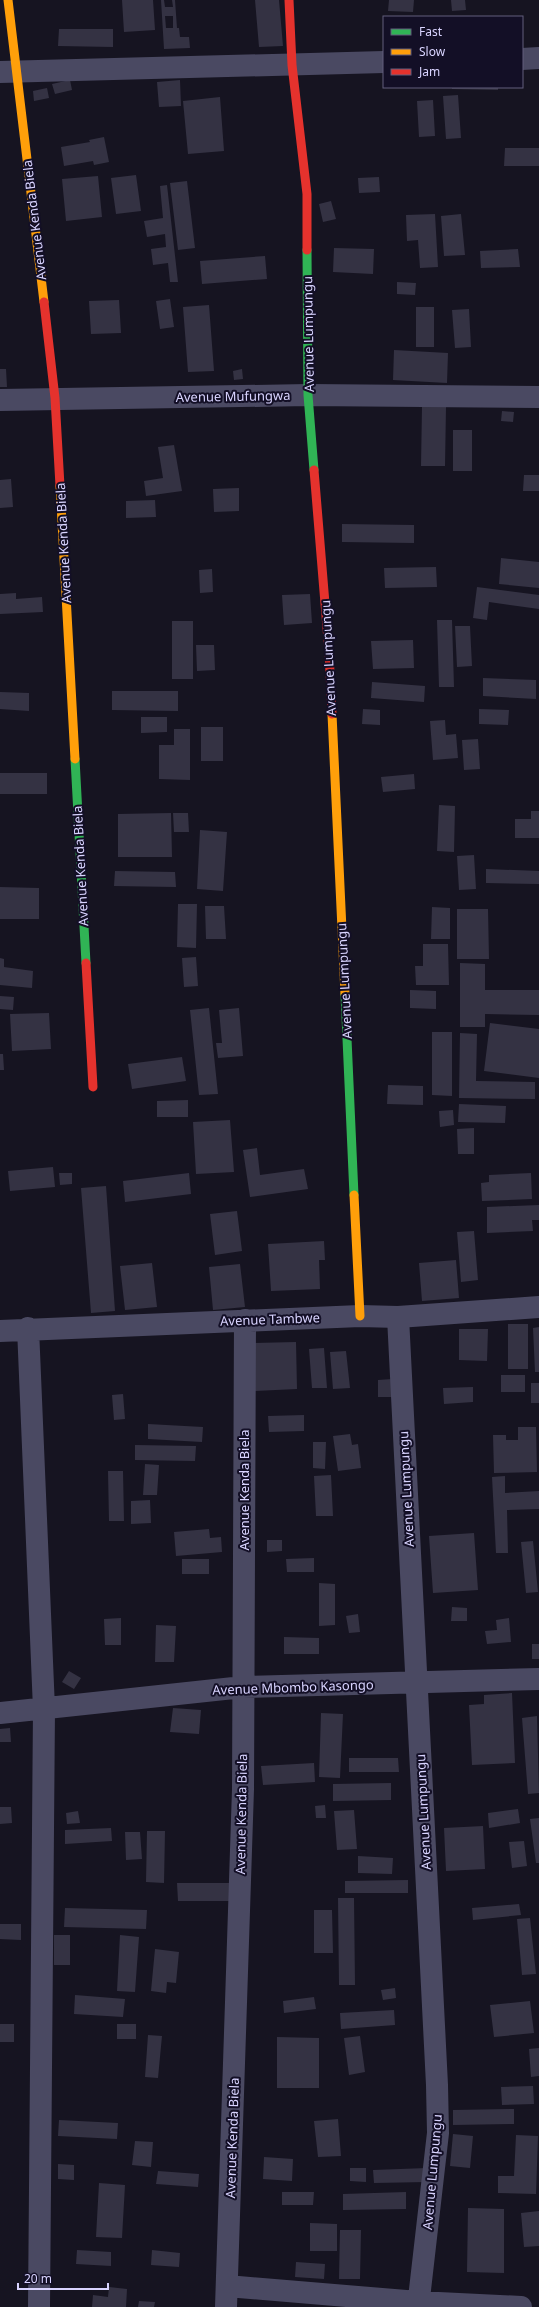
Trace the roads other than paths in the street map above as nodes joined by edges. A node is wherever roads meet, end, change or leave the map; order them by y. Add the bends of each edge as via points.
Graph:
1 (8, 0) edge
2 (289, 0) edge
3 (539, 58) edge
4 (523, 59) edge
5 (383, 62) edge
6 (292, 64) junction
7 (8, 72) edge
8 (308, 395) junction
9 (539, 397) edge
10 (55, 398) junction
11 (0, 400) edge
12 (93, 1087) dead end
13 (539, 1306) edge
14 (360, 1316) junction
15 (398, 1317) junction
16 (245, 1320) junction
17 (28, 1328) junction
18 (0, 1331) edge
19 (539, 1679) edge
20 (416, 1683) junction
21 (243, 1687) junction
22 (44, 1709) junction
23 (0, 1713) edge
24 (227, 2296) edge
25 (418, 2305) edge
26 (39, 2307) edge
27 (521, 2307) edge

1 - 7 street, Avenue Kenda Biela
2 - 6 street, Avenue Lumpungu
3 - 4 street
5 - 6 street
6 - 7 street
6 - 8 street, Avenue Lumpungu via 307,194
7 - 10 street, Avenue Kenda Biela
8 - 9 street, Avenue Mufungwa
8 - 10 street, Avenue Mufungwa
8 - 14 street, Avenue Lumpungu via 329,652
10 - 11 street, Avenue Mufungwa
10 - 12 street, Avenue Kenda Biela
13 - 15 street, Avenue Tambwe
14 - 15 street, Avenue Tambwe
14 - 16 street, Avenue Tambwe
15 - 20 street, Avenue Lumpungu
16 - 17 street, Avenue Tambwe
16 - 21 street, Avenue Kenda Biela
17 - 18 street, Avenue Tambwe
17 - 22 street
19 - 20 street, Avenue Mbombo Kasongo
20 - 21 street, Avenue Mbombo Kasongo
20 - 25 street, Avenue Lumpungu via 438,2133
21 - 22 street, Avenue Mbombo Kasongo
21 - 24 street, Avenue Kenda Biela
22 - 23 street, Avenue Mbombo Kasongo
22 - 26 street
24 - 25 street
25 - 27 street

